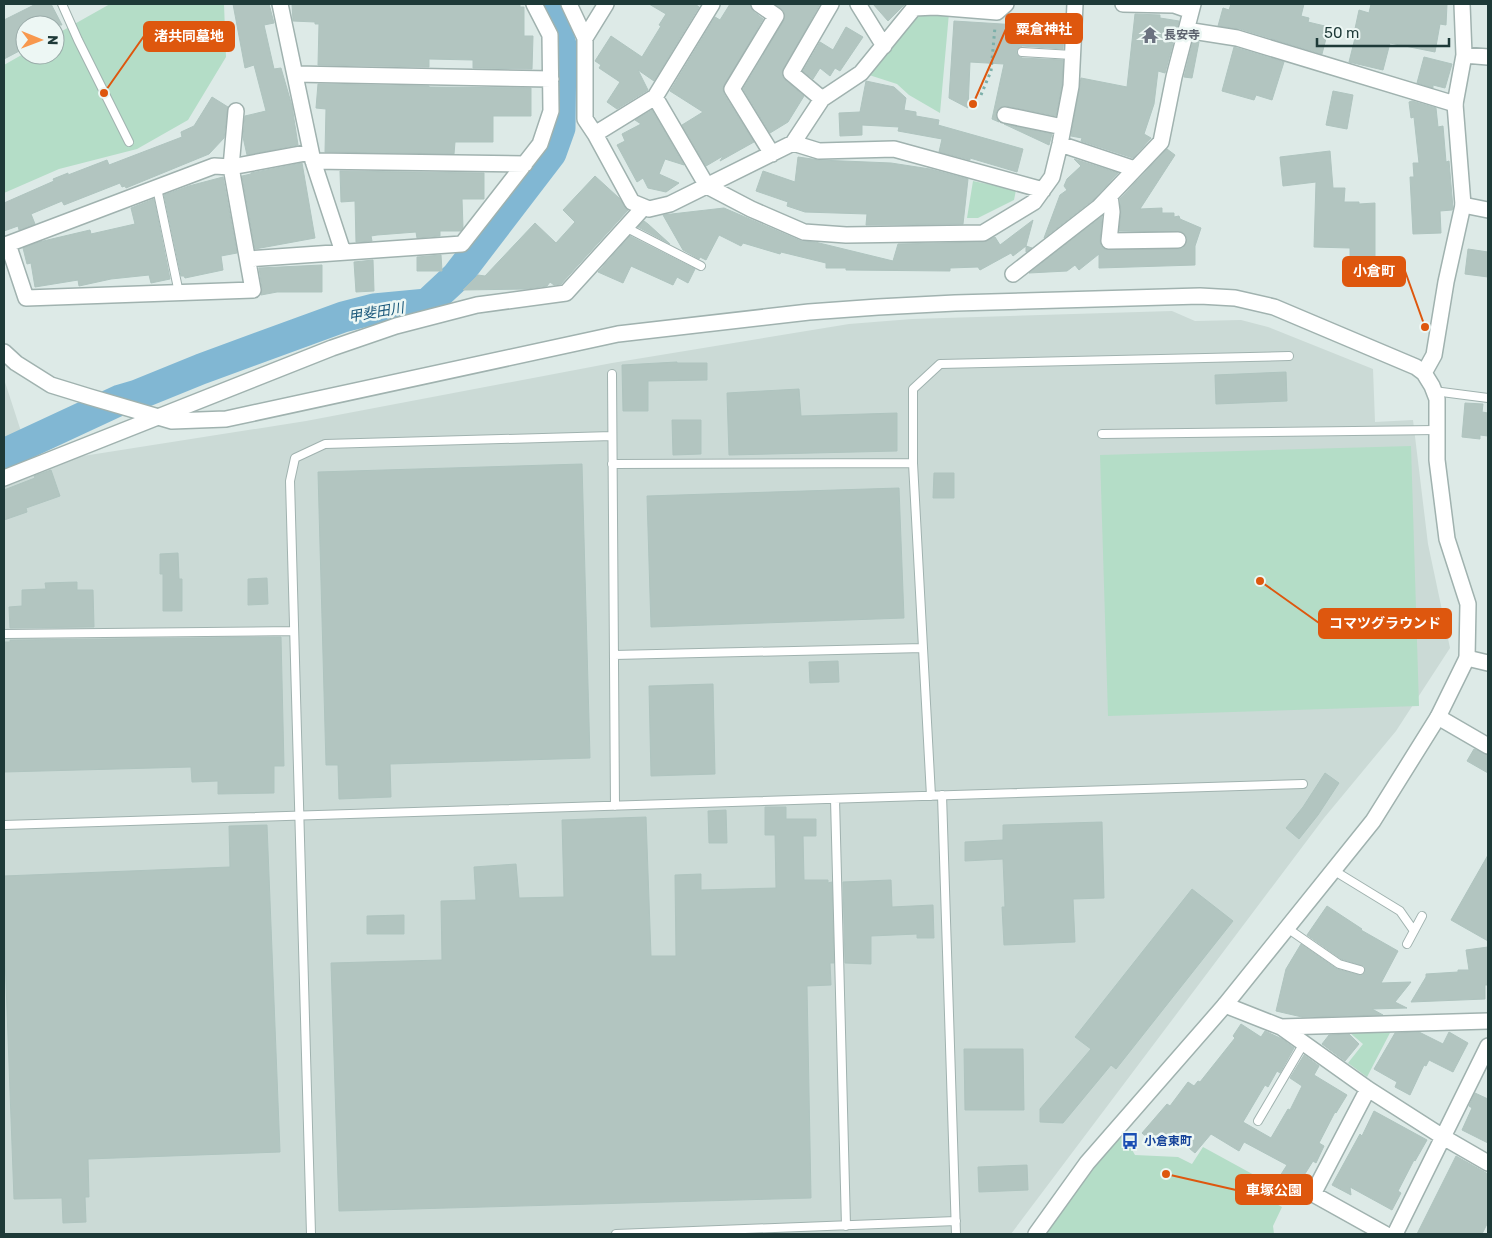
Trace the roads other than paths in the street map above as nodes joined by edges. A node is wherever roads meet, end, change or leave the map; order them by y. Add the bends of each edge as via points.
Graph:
1 (62, 4) edge
2 (280, 4) edge
3 (534, 4) edge
4 (569, 4) edge
5 (606, 4) edge
6 (712, 4) edge
7 (759, 4) edge
8 (831, 4) edge
9 (858, 4) edge
10 (1075, 4) edge
11 (1123, 4) edge
12 (1462, 4) edge
13 (1192, 7) edge
14 (1001, 8) edge
15 (1186, 30) junction
16 (585, 38) junction
17 (884, 46) junction
18 (1022, 52) dead end
19 (1072, 55) junction
20 (1464, 55) junction
21 (1488, 57) edge
22 (295, 74) junction
23 (551, 79) junction
24 (655, 97) junction
25 (822, 99) junction
26 (1455, 104) junction
27 (236, 111) dead end
28 (1005, 115) dead end
29 (1063, 127) junction
30 (595, 134) junction
31 (129, 142) dead end
32 (793, 143) junction
33 (1060, 144) junction
34 (772, 154) junction
35 (312, 157) junction
36 (525, 164) junction
37 (231, 167) junction
38 (1136, 169) junction
39 (707, 186) junction
40 (157, 188) junction
41 (1043, 190) junction
42 (1110, 196) junction
43 (1463, 204) junction
44 (644, 207) junction
45 (1488, 210) edge
46 (625, 227) junction
47 (1178, 240) dead end
48 (344, 252) junction
49 (248, 259) junction
50 (701, 266) dead end
51 (1013, 274) dead end
52 (179, 293) junction
53 (4, 352) edge
54 (1289, 356) dead end
55 (1424, 373) junction
56 (612, 374) dead end
57 (1434, 391) junction
58 (1488, 398) edge
59 (158, 417) junction
60 (1437, 430) junction
61 (1102, 434) dead end
62 (612, 436) junction
63 (913, 463) junction
64 (612, 464) junction
65 (4, 478) edge
66 (294, 631) junction
67 (4, 634) edge
68 (923, 648) junction
69 (614, 655) junction
70 (1467, 658) junction
71 (1488, 663) edge
72 (1438, 717) junction
73 (1488, 746) edge
74 (1303, 784) dead end
75 (942, 795) junction
76 (931, 796) junction
77 (834, 799) junction
78 (616, 806) junction
79 (300, 816) junction
80 (4, 825) edge
81 (1333, 870) junction
82 (1422, 916) dead end
83 (1287, 928) junction
84 (1414, 931) junction
85 (1407, 944) dead end
86 (1360, 970) dead end
87 (1225, 1005) junction
88 (1488, 1021) edge
89 (1281, 1027) junction
90 (1304, 1043) junction
91 (1488, 1046) edge
92 (1368, 1089) junction
93 (1258, 1121) dead end
94 (1443, 1137) junction
95 (1488, 1163) edge
96 (956, 1222) junction
97 (846, 1226) junction
98 (311, 1234) edge
99 (616, 1234) edge
100 (956, 1234) edge
101 (1036, 1234) edge
102 (1385, 1234) edge
103 (1395, 1234) edge

1 - 31 lane
2 - 22 street
3 - 23 street via 550,35
4 - 16 street
5 - 16 street
6 - 24 street
7 - 34 street via 776,16 732,89
8 - 25 street via 792,73
9 - 17 street
10 - 19 street
11 - 13 street
12 - 20 street
13 - 15 street
14 - 17 street via 914,8
15 - 26 street via 1237,38
15 - 38 street via 1161,142
16 - 30 street via 585,118
17 - 25 street via 861,73
18 - 19 lane
19 - 29 street via 1071,86
20 - 21 street
20 - 26 street
22 - 23 street
22 - 35 street
23 - 36 street via 551,111 540,144
24 - 30 street
24 - 39 street
25 - 32 street
26 - 43 street
27 - 37 street
28 - 29 street
29 - 33 street
30 - 44 street via 632,202
32 - 34 street
32 - 41 street via 819,151 894,149
33 - 38 street
33 - 41 street via 1052,177
34 - 39 street
35 - 36 street
35 - 37 street
35 - 48 street
36 - 48 street via 462,244
37 - 40 street via 214,166
37 - 49 street
38 - 42 street
39 - 41 street via 804,232 846,235 984,233 1034,202
39 - 44 street via 670,204 649,209
40 - 52 lane
40 - 52 street via 8,244 26,298
42 - 47 street via 1109,241
42 - 51 street
43 - 45 street
43 - 55 street via 1434,355
44 - 46 street
46 - 50 lane
46 - 59 street via 566,293 477,305 396,326
48 - 49 street
49 - 52 street via 253,290
53 - 59 street via 16,364 51,385
54 - 63 lane via 940,364 913,389
55 - 57 street
55 - 59 street via 1274,307 1235,298 1200,296 954,303 808,312 618,334 226,419 172,421
56 - 62 lane
57 - 58 lane
57 - 60 street
59 - 65 street
60 - 61 lane
60 - 70 street via 1437,460 1447,539 1468,604
62 - 64 lane
62 - 66 lane via 325,444 295,458 290,481
63 - 64 lane
63 - 68 lane
64 - 69 lane
66 - 67 lane
66 - 79 lane
68 - 69 lane
68 - 76 lane
69 - 78 lane
70 - 71 street
70 - 72 street
72 - 73 street
72 - 81 street via 1373,821
74 - 75 lane
75 - 76 lane
75 - 96 lane
76 - 77 lane
77 - 78 lane
77 - 97 lane
78 - 79 lane
79 - 80 lane
79 - 98 lane
81 - 83 street
81 - 84 lane via 1400,911
82 - 84 lane
83 - 86 lane via 1339,964
83 - 87 street
84 - 85 lane
87 - 89 street
87 - 101 street via 1088,1163
88 - 89 street
89 - 90 street
90 - 92 street
90 - 93 lane
91 - 94 street
92 - 94 street
92 - 102 street via 1314,1194
94 - 95 street
94 - 103 street
96 - 97 lane
96 - 100 lane
97 - 99 lane

